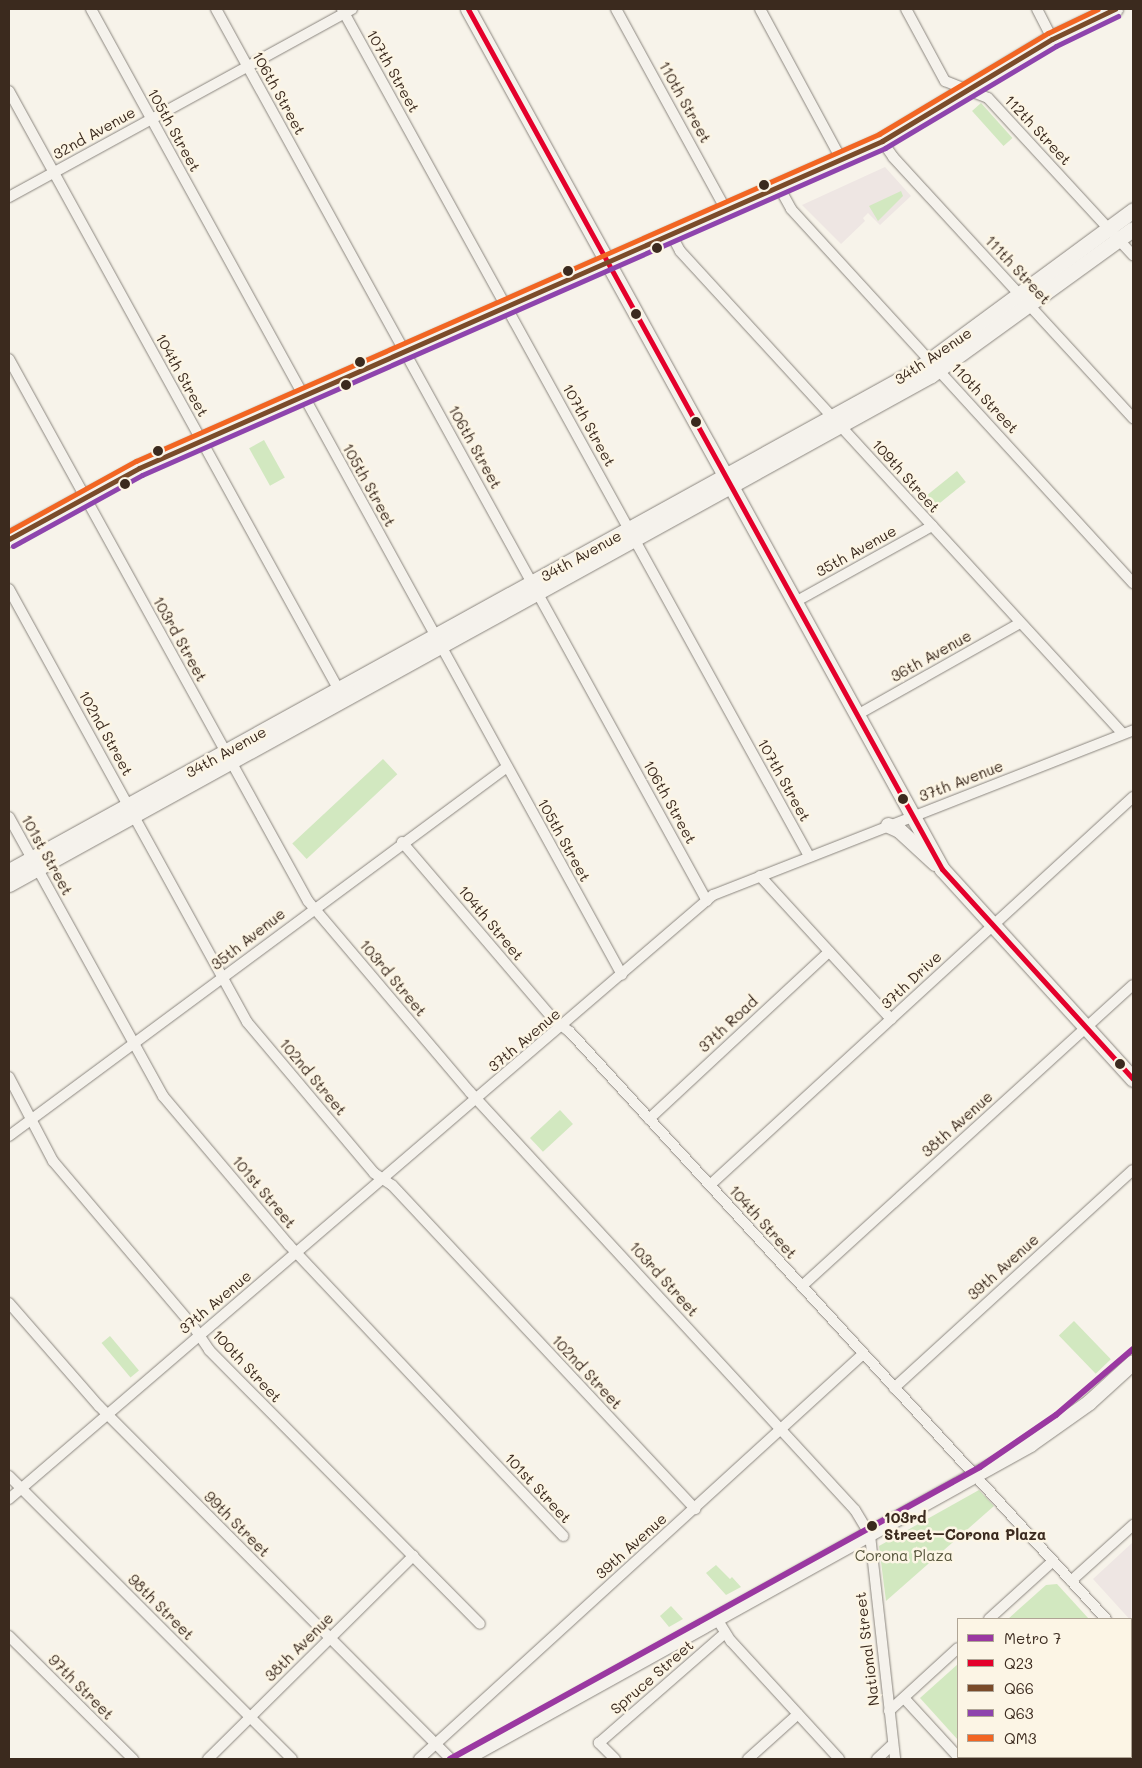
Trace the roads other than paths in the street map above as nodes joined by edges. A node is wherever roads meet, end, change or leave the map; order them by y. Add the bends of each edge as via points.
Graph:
1 (91, 9) edge
2 (216, 9) edge
3 (468, 9) edge
4 (616, 9) edge
5 (760, 9) edge
6 (906, 9) edge
7 (1037, 9) edge
8 (1093, 9) edge
9 (1115, 9) edge
10 (346, 10) edge
11 (1052, 39) junction
12 (247, 66) junction
13 (966, 90) junction
14 (9, 91) edge
15 (150, 119) junction
16 (882, 141) junction
17 (841, 159) junction
18 (54, 173) junction
19 (779, 187) junction
20 (9, 197) edge
21 (726, 210) junction
22 (1133, 210) edge
23 (1108, 228) junction
24 (1133, 229) edge
25 (671, 234) junction
26 (1118, 240) junction
27 (1133, 256) edge
28 (608, 262) junction
29 (1024, 300) junction
30 (506, 307) junction
31 (405, 352) junction
32 (9, 359) edge
33 (934, 366) junction
34 (303, 396) junction
35 (1133, 418) edge
36 (836, 422) junction
37 (202, 441) junction
38 (728, 481) junction
39 (85, 497) junction
40 (932, 526) junction
41 (632, 535) junction
42 (9, 539) edge
43 (1133, 583) edge
44 (535, 588) junction
45 (9, 589) edge
46 (795, 602) junction
47 (1020, 623) junction
48 (438, 641) junction
49 (342, 695) junction
50 (857, 715) junction
51 (1133, 730) edge
52 (1123, 734) junction
53 (228, 757) junction
54 (507, 767) junction
55 (1133, 798) edge
56 (131, 811) junction
57 (913, 816) junction
58 (9, 817) edge
59 (888, 825) junction
60 (402, 842) junction
61 (809, 856) junction
62 (34, 863) junction
63 (942, 869) junction
64 (9, 871) edge
65 (760, 876) junction
66 (9, 884) edge
67 (707, 901) junction
68 (314, 908) junction
69 (993, 925) junction
70 (829, 952) junction
71 (622, 975) junction
72 (223, 977) junction
73 (1133, 985) edge
74 (891, 1019) junction
75 (562, 1026) junction
76 (1086, 1027) junction
77 (134, 1043) junction
78 (9, 1077) edge
79 (1133, 1079) edge
80 (478, 1098) junction
81 (649, 1118) junction
82 (31, 1119) junction
83 (9, 1136) edge
84 (1133, 1170) edge
85 (382, 1179) junction
86 (710, 1185) junction
87 (297, 1253) junction
88 (802, 1286) junction
89 (9, 1303) edge
90 (199, 1336) junction
91 (863, 1354) junction
92 (1133, 1362) edge
93 (894, 1388) junction
94 (107, 1414) junction
95 (781, 1430) junction
96 (974, 1475) junction
97 (9, 1476) edge
98 (21, 1488) junction
99 (9, 1499) edge
100 (695, 1509) junction
101 (1133, 1525) edge
102 (870, 1535) junction
103 (563, 1536) dead end
104 (413, 1556) junction
105 (1053, 1561) junction
106 (1071, 1581) junction
107 (990, 1618) edge
108 (1105, 1618) edge
109 (717, 1619) junction
110 (480, 1624) dead end
111 (725, 1633) junction
112 (9, 1636) edge
113 (330, 1637) junction
114 (957, 1649) edge
115 (904, 1698) junction
116 (889, 1711) junction
117 (798, 1714) junction
118 (250, 1717) junction
119 (436, 1744) junction
120 (893, 1744) junction
121 (957, 1756) edge
122 (133, 1759) edge
123 (208, 1759) edge
124 (292, 1759) edge
125 (419, 1759) edge
126 (451, 1759) edge
127 (463, 1759) edge
128 (616, 1759) edge
129 (748, 1759) edge
130 (839, 1759) edge
131 (877, 1759) edge
132 (895, 1759) edge

1 - 15 street, 105th Street
2 - 12 street, 106th Street
3 - 28 main road
4 - 21 street, 110th Street
5 - 17 street
6 - 13 street, 112th Street via 945,81
7 - 11 street
8 - 11 main road
9 - 11 main road
10 - 12 street, 32nd Avenue
10 - 30 street, 107th Street
11 - 13 main road
12 - 15 street, 32nd Avenue
12 - 31 street, 106th Street
13 - 16 main road
13 - 23 street, 112th Street via 988,98
14 - 18 street, 104th Street
15 - 18 street, 32nd Avenue
15 - 34 street, 105th Street
16 - 17 main road
16 - 29 street, 111th Street via 893,158
17 - 19 main road
18 - 20 street, 32nd Avenue
18 - 37 street, 104th Street
19 - 21 main road
19 - 33 street, 110th Street via 790,209
21 - 25 main road
22 - 23 main road, 34th Avenue
23 - 26 street, 112th Street
23 - 29 main road, 34th Avenue
24 - 26 main road, 34th Avenue
25 - 28 main road
25 - 36 street, 109th Street via 680,252
26 - 27 street, 112th Street
26 - 29 main road, 34th Avenue
28 - 30 main road
28 - 38 main road
29 - 33 main road, 34th Avenue
29 - 35 street, 111th Street
30 - 31 main road
30 - 41 street, 107th Street
31 - 34 main road
31 - 44 street, 106th Street
32 - 39 street, 103rd Street
33 - 36 main road, 34th Avenue
33 - 43 street, 110th Street
34 - 37 main road
34 - 48 street, 105th Street
36 - 38 main road, 34th Avenue
36 - 40 street, 109th Street
37 - 39 main road
37 - 49 street, 104th Street
38 - 41 main road, 34th Avenue
38 - 46 main road
39 - 42 main road
39 - 53 street, 103rd Street
40 - 46 street, 35th Avenue
40 - 47 street, 109th Street
41 - 44 main road, 34th Avenue
41 - 61 street, 107th Street
44 - 48 main road, 34th Avenue
44 - 67 street, 106th Street
45 - 56 street, 102nd Street
46 - 50 main road
47 - 50 street, 36th Avenue
47 - 52 street, 109th Street
48 - 49 main road, 34th Avenue
48 - 54 street, 105th Street
49 - 53 main road, 34th Avenue
50 - 57 main road
51 - 52 street, 37th Avenue
52 - 57 street, 37th Avenue
53 - 56 main road, 34th Avenue
53 - 68 street, 103rd Street
54 - 60 street, 35th Avenue
54 - 71 street, 105th Street
55 - 69 street, 37th Drive
56 - 62 main road, 34th Avenue
56 - 72 street, 102nd Street
57 - 59 street, 37th Avenue
57 - 63 main road
58 - 62 street, 101st Street
59 - 61 street, 37th Avenue
59 - 63 main road via 899,830
60 - 68 street, 35th Avenue
60 - 75 street, 104th Street
61 - 65 street, 37th Avenue
62 - 64 main road, 34th Avenue
62 - 66 main road, 34th Avenue
62 - 77 street, 101st Street
63 - 69 main road
65 - 67 street, 37th Avenue
65 - 70 street
67 - 71 street, 37th Avenue
68 - 72 street, 35th Avenue
68 - 80 street, 103rd Street
69 - 74 street, 37th Drive
69 - 76 main road
70 - 74 street
70 - 81 street, 37th Road
71 - 75 street, 37th Avenue
72 - 77 street, 35th Avenue
72 - 85 street, 102nd Street via 247,1022
73 - 76 street, 38th Avenue
74 - 86 street, 37th Drive
75 - 80 street, 37th Avenue
75 - 81 street, 104th Street
76 - 79 main road
76 - 88 street, 38th Avenue
77 - 82 street, 35th Avenue
77 - 87 street, 101st Street via 162,1096
78 - 82 street, 100th Street
80 - 85 street, 37th Avenue
80 - 95 street, 103rd Street
81 - 86 street, 104th Street
82 - 83 street, 35th Avenue
82 - 90 street, 100th Street via 53,1161
84 - 93 street, 39th Avenue
85 - 87 street, 37th Avenue
85 - 100 street, 102nd Street via 392,1185
86 - 88 street, 104th Street
87 - 90 street, 37th Avenue
87 - 103 street, 101st Street
88 - 91 street, 104th Street
89 - 94 street, 99th Street
90 - 94 street, 37th Avenue
90 - 104 street, 100th Street
91 - 93 street, 104th Street
91 - 95 street, 39th Avenue
92 - 96 main road via 1050,1431
93 - 96 street, 104th Street
94 - 98 street, 37th Avenue
94 - 113 street, 99th Street
95 - 100 street, 39th Avenue
95 - 102 street, 103rd Street via 855,1510
96 - 102 main road
96 - 105 street, 104th Street
97 - 98 street, 98th Street
98 - 99 street, 37th Avenue
98 - 118 street, 98th Street
100 - 119 street, 39th Avenue
101 - 106 street
102 - 109 main road
102 - 116 street, National Street
104 - 110 street, 100th Street
104 - 113 street, 38th Avenue
105 - 106 street, 104th Street
105 - 107 street
106 - 108 street, 104th Street
109 - 111 street
109 - 127 main road
111 - 117 street
111 - 128 street, Spruce Street via 598,1743
112 - 122 street, 97th Street
113 - 118 street, 38th Avenue
113 - 119 street, 99th Street
114 - 115 street
115 - 116 street
115 - 121 street
116 - 120 street, National Street
117 - 129 street
117 - 130 street
118 - 123 street, 38th Avenue
118 - 124 street, 98th Street
119 - 125 street, 39th Avenue
119 - 126 street, 99th Street
120 - 131 street
120 - 132 street, National Street

